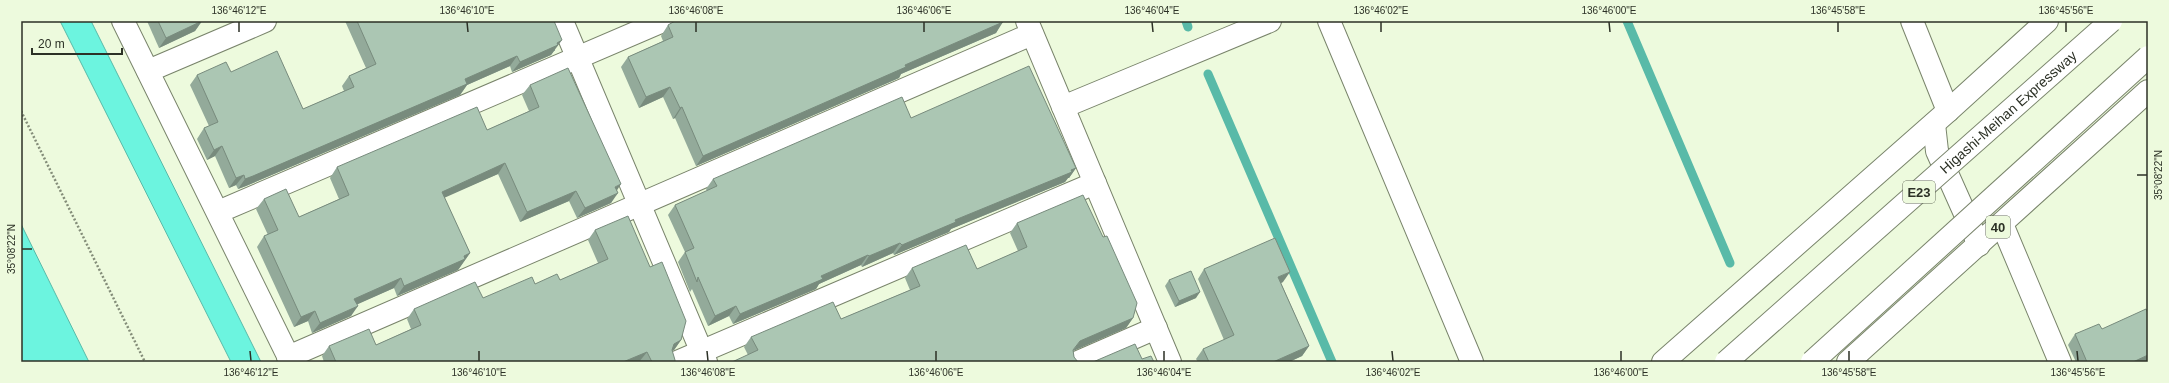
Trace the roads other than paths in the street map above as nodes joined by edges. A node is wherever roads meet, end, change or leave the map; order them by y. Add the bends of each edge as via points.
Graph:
1 (123, 21) edge
2 (265, 21) edge
3 (562, 21) edge
4 (663, 21) edge
5 (1270, 21) edge
6 (1329, 21) edge
7 (1912, 21) edge
8 (2047, 21) edge
9 (2111, 21) edge
10 (1029, 27) edge
11 (2148, 56) edge
12 (578, 58) junction
13 (148, 71) junction
14 (2148, 91) edge
15 (1063, 107) junction
16 (1941, 118) junction
17 (1095, 183) junction
18 (640, 204) junction
19 (218, 212) junction
20 (2002, 224) junction
21 (1979, 245) junction
22 (1156, 328) junction
23 (704, 357) edge
24 (290, 359) edge
25 (677, 362) edge
26 (1078, 362) edge
27 (1170, 362) edge
28 (1472, 362) edge
29 (1663, 362) edge
30 (1726, 362) edge
31 (1812, 362) edge
32 (1848, 362) edge
33 (2060, 362) edge

1 - 13 main road
2 - 13 main road
3 - 12 main road
4 - 12 main road
5 - 15 main road
6 - 28 main road
7 - 16 main road
8 - 16 main road
9 - 30 main road, Higashi-Meihan Expressway / E23, bridge
10 - 15 main road
10 - 18 main road
11 - 31 main road, bridge
12 - 18 main road
12 - 19 main road
13 - 19 main road
14 - 20 main road, 40
15 - 17 main road
16 - 21 main road via 1937,151
16 - 29 main road
17 - 22 main road
17 - 23 main road
18 - 23 main road
18 - 24 main road
19 - 24 main road
20 - 21 main road, 40
20 - 33 main road
21 - 32 main road, 40
22 - 26 main road
22 - 27 main road
23 - 25 main road

